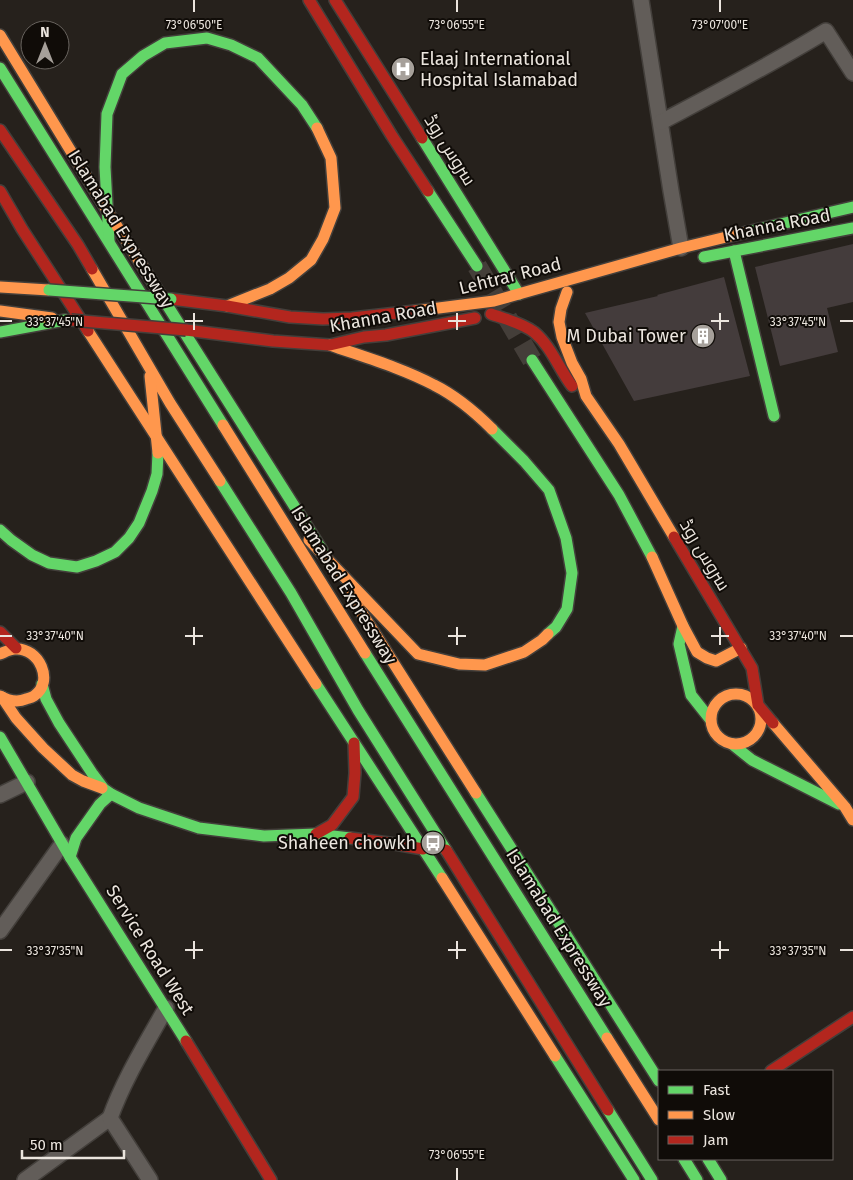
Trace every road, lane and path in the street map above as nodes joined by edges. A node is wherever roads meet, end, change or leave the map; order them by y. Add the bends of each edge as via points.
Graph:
1 (309, 0) edge
2 (335, 0) edge
3 (641, 0) edge
4 (0, 35) edge
5 (0, 68) edge
6 (853, 73) edge
7 (661, 122) junction
8 (0, 130) edge
9 (0, 190) edge
10 (853, 206) edge
11 (108, 212) junction
12 (853, 228) edge
13 (109, 244) junction
14 (681, 248) junction
15 (734, 252) junction
16 (696, 259) dead end
17 (477, 266) tunnel mouth
18 (0, 287) edge
19 (572, 291) joint
20 (519, 294) junction
21 (227, 306) junction
22 (0, 311) edge
23 (491, 314) junction
24 (68, 320) junction
25 (0, 332) edge
26 (330, 345) junction
27 (532, 360) tunnel mouth
28 (149, 367) junction
29 (586, 396) junction
30 (774, 416) dead end
31 (155, 435) junction
32 (266, 494) junction
33 (0, 530) edge
34 (330, 563) junction
35 (683, 626) junction
36 (0, 632) edge
37 (16, 648) junction
38 (741, 648) junction
39 (0, 654) edge
40 (42, 684) junction
41 (1, 697) edge
42 (758, 705) junction
43 (710, 719) junction
44 (0, 738) edge
45 (354, 742) junction
46 (732, 744) junction
47 (27, 782) junction
48 (108, 792) junction
49 (0, 795) edge
50 (845, 807) junction
51 (853, 820) edge
52 (316, 834) junction
53 (70, 846) junction
54 (423, 849) junction
55 (0, 931) edge
56 (166, 1008) junction
57 (853, 1017) edge
58 (773, 1070) edge
59 (658, 1079) edge
60 (110, 1118) junction
61 (658, 1118) edge
62 (685, 1160) edge
63 (709, 1160) edge
64 (725, 1164) dead end
65 (25, 1180) edge
66 (150, 1180) edge
67 (271, 1180) edge
68 (634, 1180) edge
69 (652, 1180) edge
70 (697, 1180) edge
71 (722, 1180) edge

1 - 17 main road
2 - 20 main road, سروس روڈ
3 - 7 street
4 - 11 main road
5 - 13 main road, Islamabad Expressway
6 - 7 street via 826,32
7 - 14 street
8 - 28 main road via 78,245
9 - 31 main road
10 - 14 main road, Lehtrar Road
11 - 13 main road
11 - 21 main road via 105,167 107,114 122,74 165,43 207,38 258,58 317,126 331,158 335,208 311,260 270,289
11 - 34 main road
12 - 15 main road, Khanna Road
13 - 32 main road, Islamabad Expressway
14 - 20 main road, Lehtrar Road
15 - 16 main road, Khanna Road
15 - 30 main road
18 - 21 main road, Lehtrar Road, bridge
19 - 23 main road, Khanna Road
19 - 29 main road, سروس روڈ via 561,309 559,322
20 - 21 main road, Lehtrar Road via 460,306 352,318 290,317
22 - 24 main road, Khanna Road
23 - 26 main road, Khanna Road
23 - 29 main road via 534,332 571,384
24 - 25 main road
24 - 26 main road, Khanna Road, bridge
26 - 34 main road via 434,385 481,418 549,490 566,538 572,573 567,609 556,627 542,640 524,652 484,665 459,664 418,654
27 - 35 main road via 619,495 656,564
28 - 31 main road
28 - 69 main road via 291,593 389,761
29 - 38 main road, سروس روڈ via 619,444
31 - 33 main road via 158,456 152,491 139,523 115,552 77,567 49,563 32,555
31 - 45 main road
32 - 34 main road
32 - 61 main road, Islamabad Expressway
34 - 59 main road
35 - 38 main road via 697,652 707,658 716,661
35 - 43 main road via 679,644 691,695
36 - 37 main road
37 - 39 main road
37 - 40 main road via 25,649 39,659 43,667
38 - 42 main road, سروس روڈ via 752,668
40 - 41 main road via 38,692 25,701 9,701
40 - 48 main road via 59,723
41 - 48 main road via 43,748 72,774
42 - 43 main road via 740,693 729,694 712,708
42 - 46 main road via 762,716 760,728 743,743
42 - 50 main road
43 - 46 main road via 713,731 721,740
44 - 47 main road, Service Road West
45 - 52 main road via 354,797 332,825
45 - 54 main road
46 - 50 main road via 752,760
47 - 49 street
47 - 53 main road, Service Road West
48 - 52 main road via 139,808 199,828 264,836
48 - 53 main road
50 - 51 main road
52 - 54 main road
53 - 55 street
53 - 56 main road, Service Road West
54 - 68 main road
56 - 60 street via 133,1066
56 - 67 main road, Service Road West
57 - 58 main road
60 - 65 street
60 - 66 street
62 - 70 main road
63 - 71 main road
64 - 71 main road

